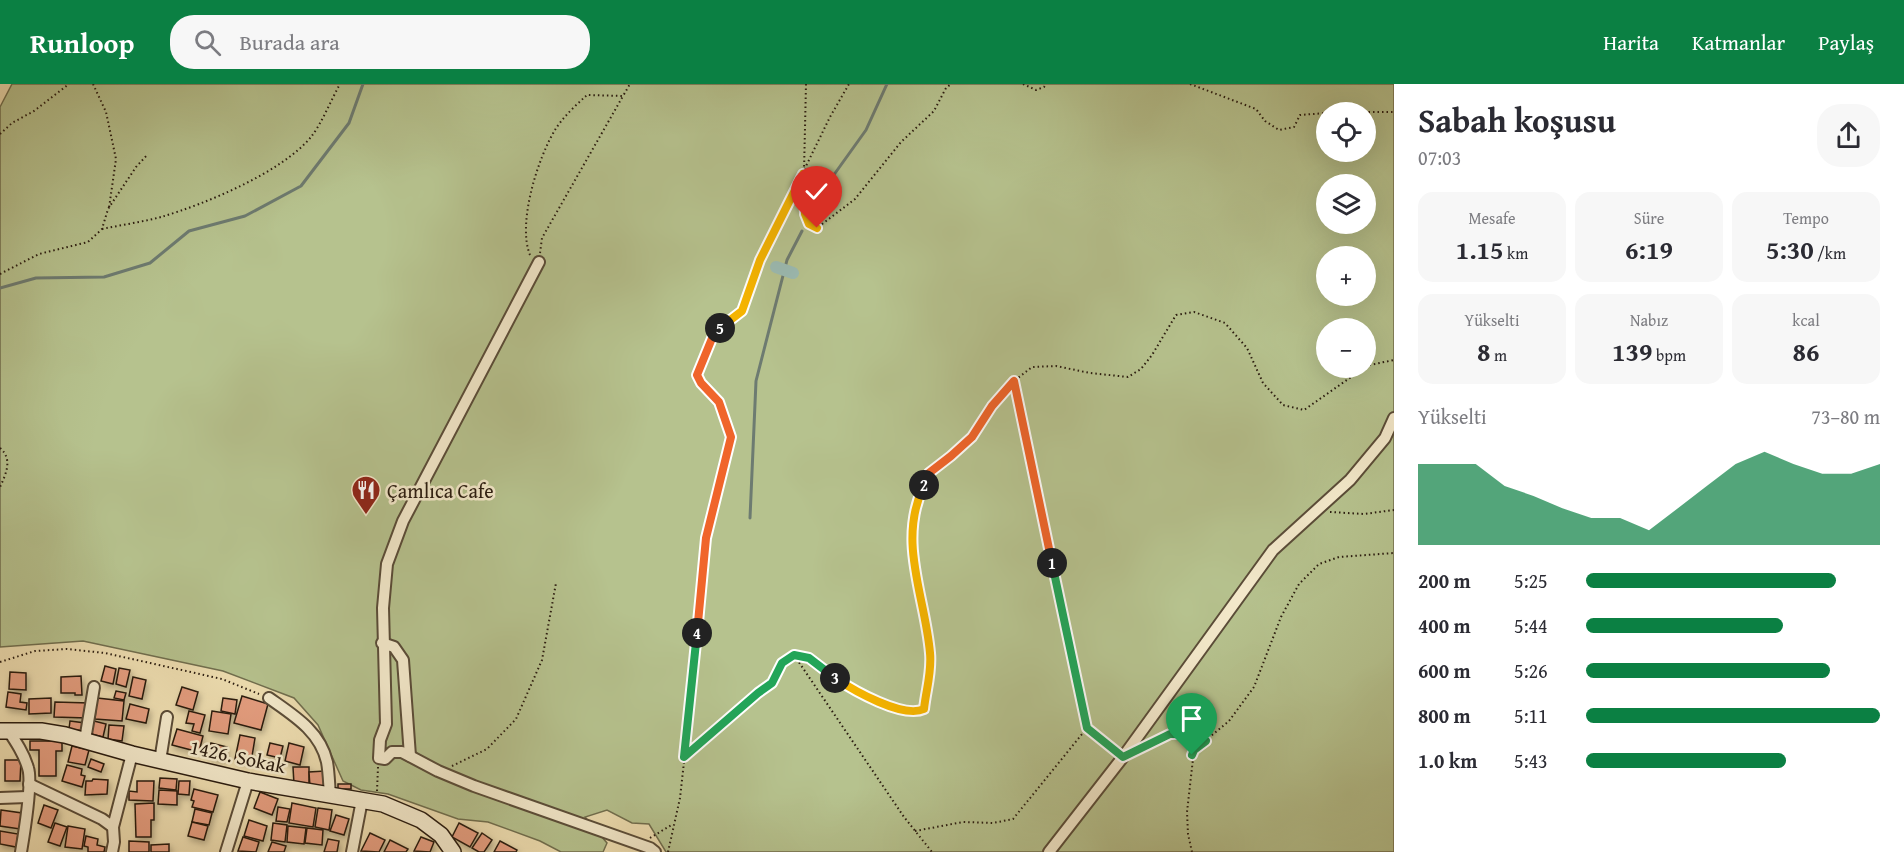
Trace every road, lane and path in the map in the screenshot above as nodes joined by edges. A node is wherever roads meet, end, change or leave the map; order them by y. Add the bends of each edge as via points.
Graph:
1 (69, 84) edge
2 (93, 84) edge
3 (339, 84) edge
4 (630, 84) edge
5 (806, 84) edge
6 (849, 84) edge
7 (951, 84) edge
8 (1023, 84) edge
9 (1046, 84) edge
10 (1190, 84) edge
11 (623, 96) junction
12 (1376, 112) edge
13 (1394, 112) edge
14 (1316, 114) edge
15 (0, 134) edge
16 (148, 154) dead end
17 (803, 174) junction
18 (108, 209) junction
19 (102, 229) junction
20 (539, 262) junction
21 (0, 274) edge
22 (1394, 360) edge
23 (1376, 364) edge
24 (1349, 378) edge
25 (1014, 381) junction
26 (1394, 418) edge
27 (0, 448) edge
28 (0, 487) edge
29 (1394, 510) edge
30 (1315, 512) junction
31 (1394, 553) edge
32 (556, 583) dead end
33 (382, 644) junction
34 (794, 655) junction
35 (0, 662) edge
36 (94, 687) dead end
37 (268, 698) joint
38 (167, 717) dead end
39 (1087, 728) junction
40 (4, 731) edge
41 (85, 740) junction
42 (1206, 741) junction
43 (132, 754) junction
44 (410, 756) junction
45 (684, 757) junction
46 (1123, 757) junction
47 (379, 758) junction
48 (160, 761) junction
49 (438, 771) junction
50 (248, 781) junction
51 (29, 784) junction
52 (330, 795) junction
53 (27, 797) junction
54 (0, 798) edge
55 (369, 801) junction
56 (673, 824) junction
57 (113, 827) junction
58 (915, 831) junction
59 (636, 843) junction
60 (21, 852) edge
61 (112, 852) edge
62 (226, 852) edge
63 (352, 852) edge
64 (453, 852) edge
65 (655, 852) edge
66 (668, 852) edge
67 (932, 852) edge
68 (1049, 852) edge
69 (1192, 852) edge

1 - 15 path
2 - 18 path via 106,112 116,159
3 - 19 path via 311,137 283,162 244,185 161,217
4 - 11 path
5 - 17 path
6 - 17 path
7 - 17 path via 934,111 901,142 855,199 817,228 809,224 805,214
8 - 9 path via 1036,90
10 - 14 path via 1256,109 1279,130 1294,127 1300,115
11 - 20 path via 542,238
11 - 20 path via 587,95 556,128 542,156 526,225 526,246 531,258
12 - 13 path
16 - 18 path
17 - 45 path via 760,260 742,311 715,331 697,375 719,402 731,437 706,538
18 - 19 path
19 - 21 path via 88,242 39,254
20 - 33 street via 403,521 387,564
22 - 23 path
24 - 25 path via 1304,410 1283,405 1263,383 1247,348 1225,323 1194,312 1176,315 1141,369 1128,376 1090,374 1056,366 1032,367
25 - 34 path via 972,437 929,473 915,504 911,545 930,655 924,709 899,709 879,702 809,658
25 - 39 path
26 - 30 street via 1385,438 1350,480
27 - 28 path via 8,462
29 - 30 path via 1364,514
30 - 46 street via 1273,549
31 - 42 path via 1339,557 1319,564 1299,584 1281,617 1254,687 1229,721
32 - 49 path via 542,660 516,719 487,749
33 - 44 street via 394,647 403,660
33 - 47 street via 386,724
34 - 45 path via 782,663 772,683
34 - 58 path
35 - 37 path via 35,651 105,653 222,679
36 - 41 street
37 - 52 street via 314,734 327,761
38 - 48 street
39 - 46 path
39 - 58 path via 1013,819 993,824 963,822
40 - 41 main road, 1426. Sokak via 41,732
40 - 51 street via 20,748 29,770
41 - 43 main road, 1426. Sokak
42 - 46 path via 1186,734 1170,734
42 - 69 path via 1192,755 1187,812
43 - 48 main road, 1426. Sokak
43 - 57 street
44 - 47 street via 392,752 385,759
44 - 49 street
45 - 56 path
46 - 68 street
47 - 55 path
48 - 50 main road, 1426. Sokak
49 - 59 street
50 - 52 main road, 1426. Sokak
50 - 62 street
51 - 53 street
51 - 57 street
52 - 55 main road, 1426. Sokak
53 - 54 street
53 - 60 street
55 - 63 street
55 - 64 main road, 1426. Sokak via 421,820 441,835
56 - 59 path
56 - 66 path
57 - 61 street
58 - 67 path
59 - 65 street

